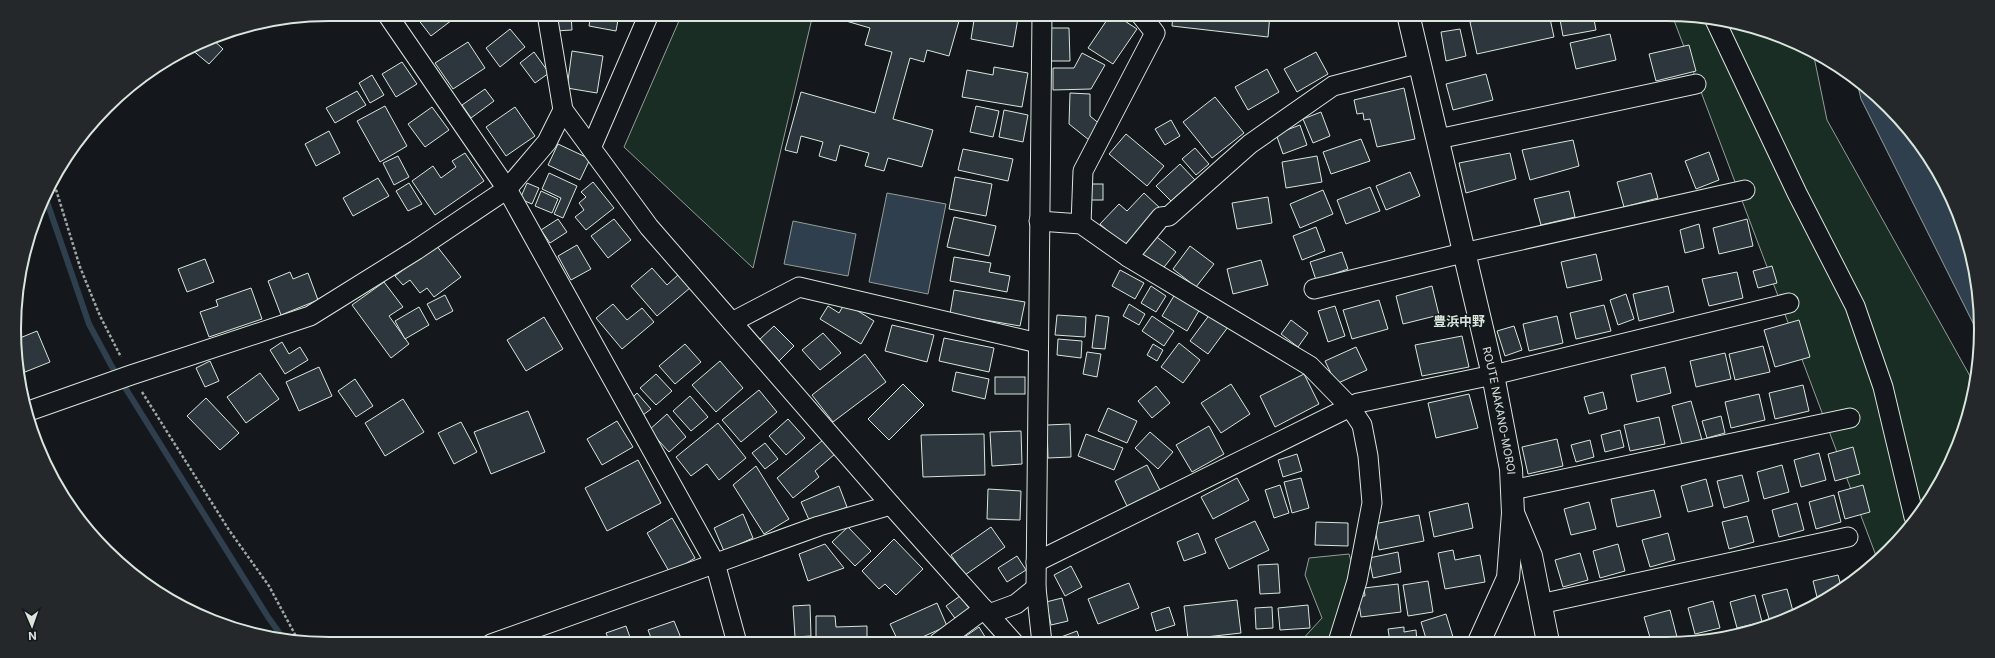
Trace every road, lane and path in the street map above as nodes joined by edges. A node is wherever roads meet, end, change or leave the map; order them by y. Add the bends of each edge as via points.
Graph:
1 (392, 21) edge
2 (548, 21) edge
3 (646, 21) edge
4 (1042, 21) edge
5 (1146, 21) edge
6 (1410, 21) edge
7 (1718, 26) edge
8 (1420, 63) junction
9 (1696, 84) dead end
10 (563, 110) junction
11 (1438, 139) junction
12 (591, 148) junction
13 (55, 188) edge
14 (507, 189) junction
15 (1745, 190) dead end
16 (1039, 221) junction
17 (1082, 224) junction
18 (1464, 253) junction
19 (1128, 257) junction
20 (1314, 289) dead end
21 (1789, 303) dead end
22 (732, 322) junction
23 (1038, 343) junction
24 (131, 375) junction
25 (1493, 375) junction
26 (1350, 407) junction
27 (31, 410) edge
28 (1850, 418) dead end
29 (1512, 490) junction
30 (891, 505) junction
31 (1913, 512) edge
32 (1513, 513) junction
33 (1848, 537) dead end
34 (1036, 562) junction
35 (715, 563) junction
36 (1036, 588) junction
37 (1540, 604) junction
38 (986, 612) junction
39 (295, 635) edge
40 (510, 637) edge
41 (735, 637) edge
42 (947, 637) edge
43 (1009, 637) edge
44 (1041, 637) edge
45 (1340, 637) edge
46 (1482, 637) edge
47 (1547, 637) edge

1 - 14 street
2 - 10 street
3 - 12 street
4 - 16 street
5 - 17 street via 1155,33 1083,171
6 - 8 main road, ROUTE NAKANO-MOROI
7 - 31 street via 1797,193 1855,306 1883,386
8 - 11 main road, ROUTE NAKANO-MOROI
8 - 19 street via 1333,86 1250,144 1169,216 1161,217
9 - 11 street
10 - 12 street
10 - 14 street via 547,142
11 - 18 main road, ROUTE NAKANO-MOROI
12 - 22 street via 649,227
13 - 24 path via 80,267 100,316
14 - 24 street via 310,316
14 - 35 street
15 - 18 street
16 - 17 street
16 - 23 street
17 - 19 street
18 - 20 street
18 - 25 main road, ROUTE NAKANO-MOROI
19 - 26 street via 1310,366
21 - 25 street
22 - 23 street via 799,286
22 - 30 street
23 - 34 street
24 - 27 street
24 - 39 path via 229,530 269,586
25 - 26 street via 1358,403
25 - 29 main road, ROUTE NAKANO-MOROI via 1511,469
26 - 34 street
26 - 45 street via 1362,425 1368,456 1372,503 1357,581
28 - 29 street
29 - 32 main road, ROUTE NAKANO-MOROI
30 - 35 street via 819,526
30 - 38 street
32 - 37 main road via 1531,556
32 - 46 main road, ROUTE NAKANO-MOROI via 1508,578
33 - 37 street
34 - 36 street
35 - 40 street
35 - 41 street
36 - 38 street via 1016,604
36 - 44 street
37 - 47 main road
38 - 42 street
38 - 43 street

